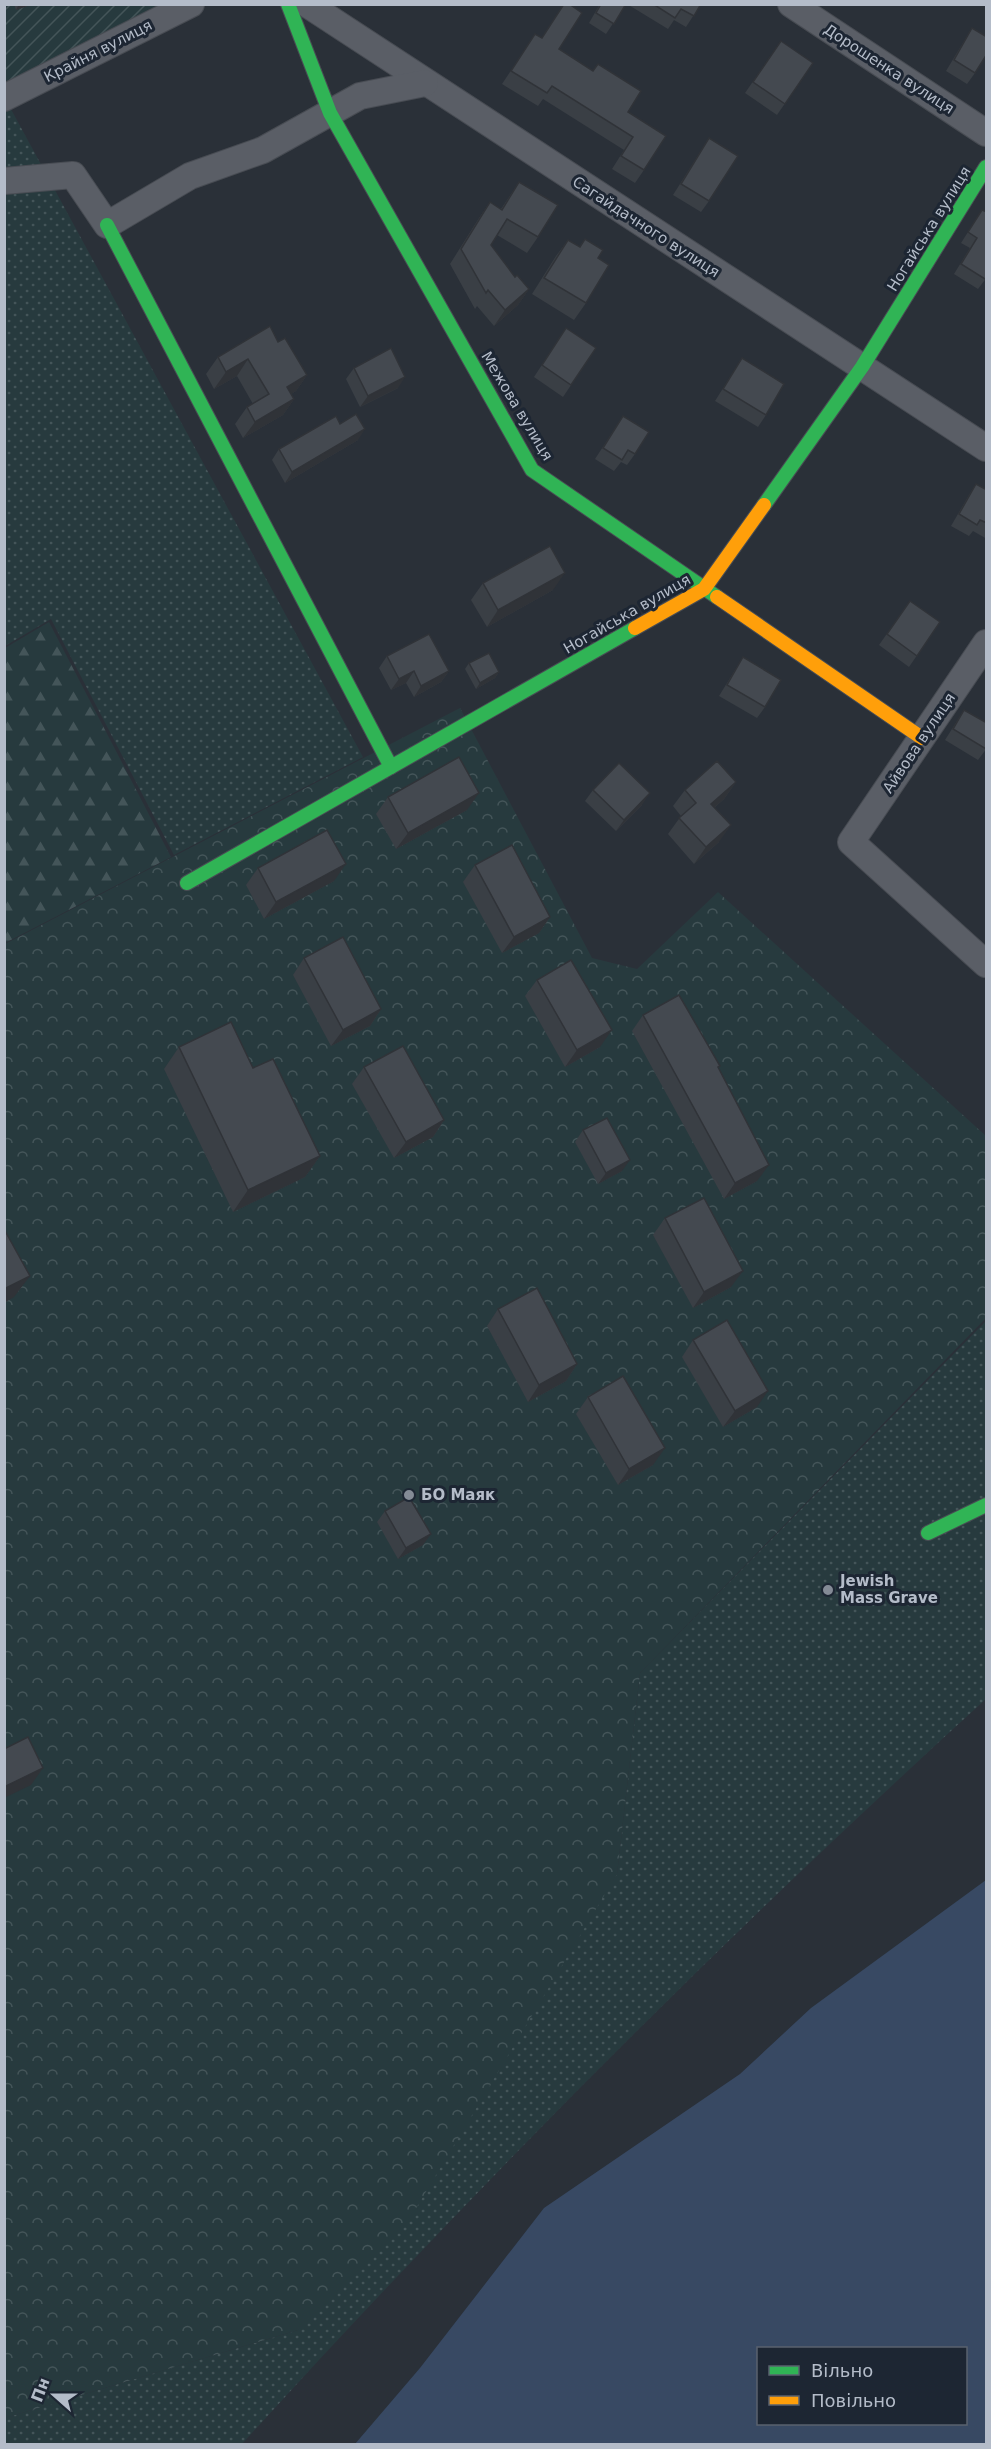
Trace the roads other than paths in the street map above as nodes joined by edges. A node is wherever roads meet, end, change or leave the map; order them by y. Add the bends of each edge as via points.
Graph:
1 (191, 4) edge
2 (288, 4) edge
3 (307, 4) edge
4 (791, 4) edge
5 (426, 83) junction
6 (4, 98) edge
7 (330, 113) junction
8 (987, 133) edge
9 (987, 167) edge
10 (4, 181) edge
11 (107, 225) junction
12 (862, 367) junction
13 (987, 448) edge
14 (704, 588) junction
15 (987, 643) edge
16 (922, 738) junction
17 (391, 767) junction
18 (187, 883) dead end
19 (987, 964) edge
20 (987, 1505) edge
21 (928, 1533) dead end

1 - 6 street, Крайня вулиця
2 - 7 street, Межова вулиця
3 - 5 street, Сагайдачного вулиця
4 - 8 street, Дорошенка вулиця
5 - 7 street via 360,96
5 - 12 street, Сагайдачного вулиця
7 - 11 street via 263,150 190,176
7 - 14 street, Межова вулиця via 532,470
9 - 12 street, Ногайська вулиця
10 - 11 street via 73,175
11 - 17 street
12 - 13 street, Сагайдачного вулиця
12 - 14 street, Ногайська вулиця
14 - 16 street, Межова вулиця
14 - 17 street, Ногайська вулиця
15 - 16 street, Айвова вулиця
16 - 19 street, Айвова вулиця via 851,842
17 - 18 street, Ногайська вулиця
20 - 21 street

